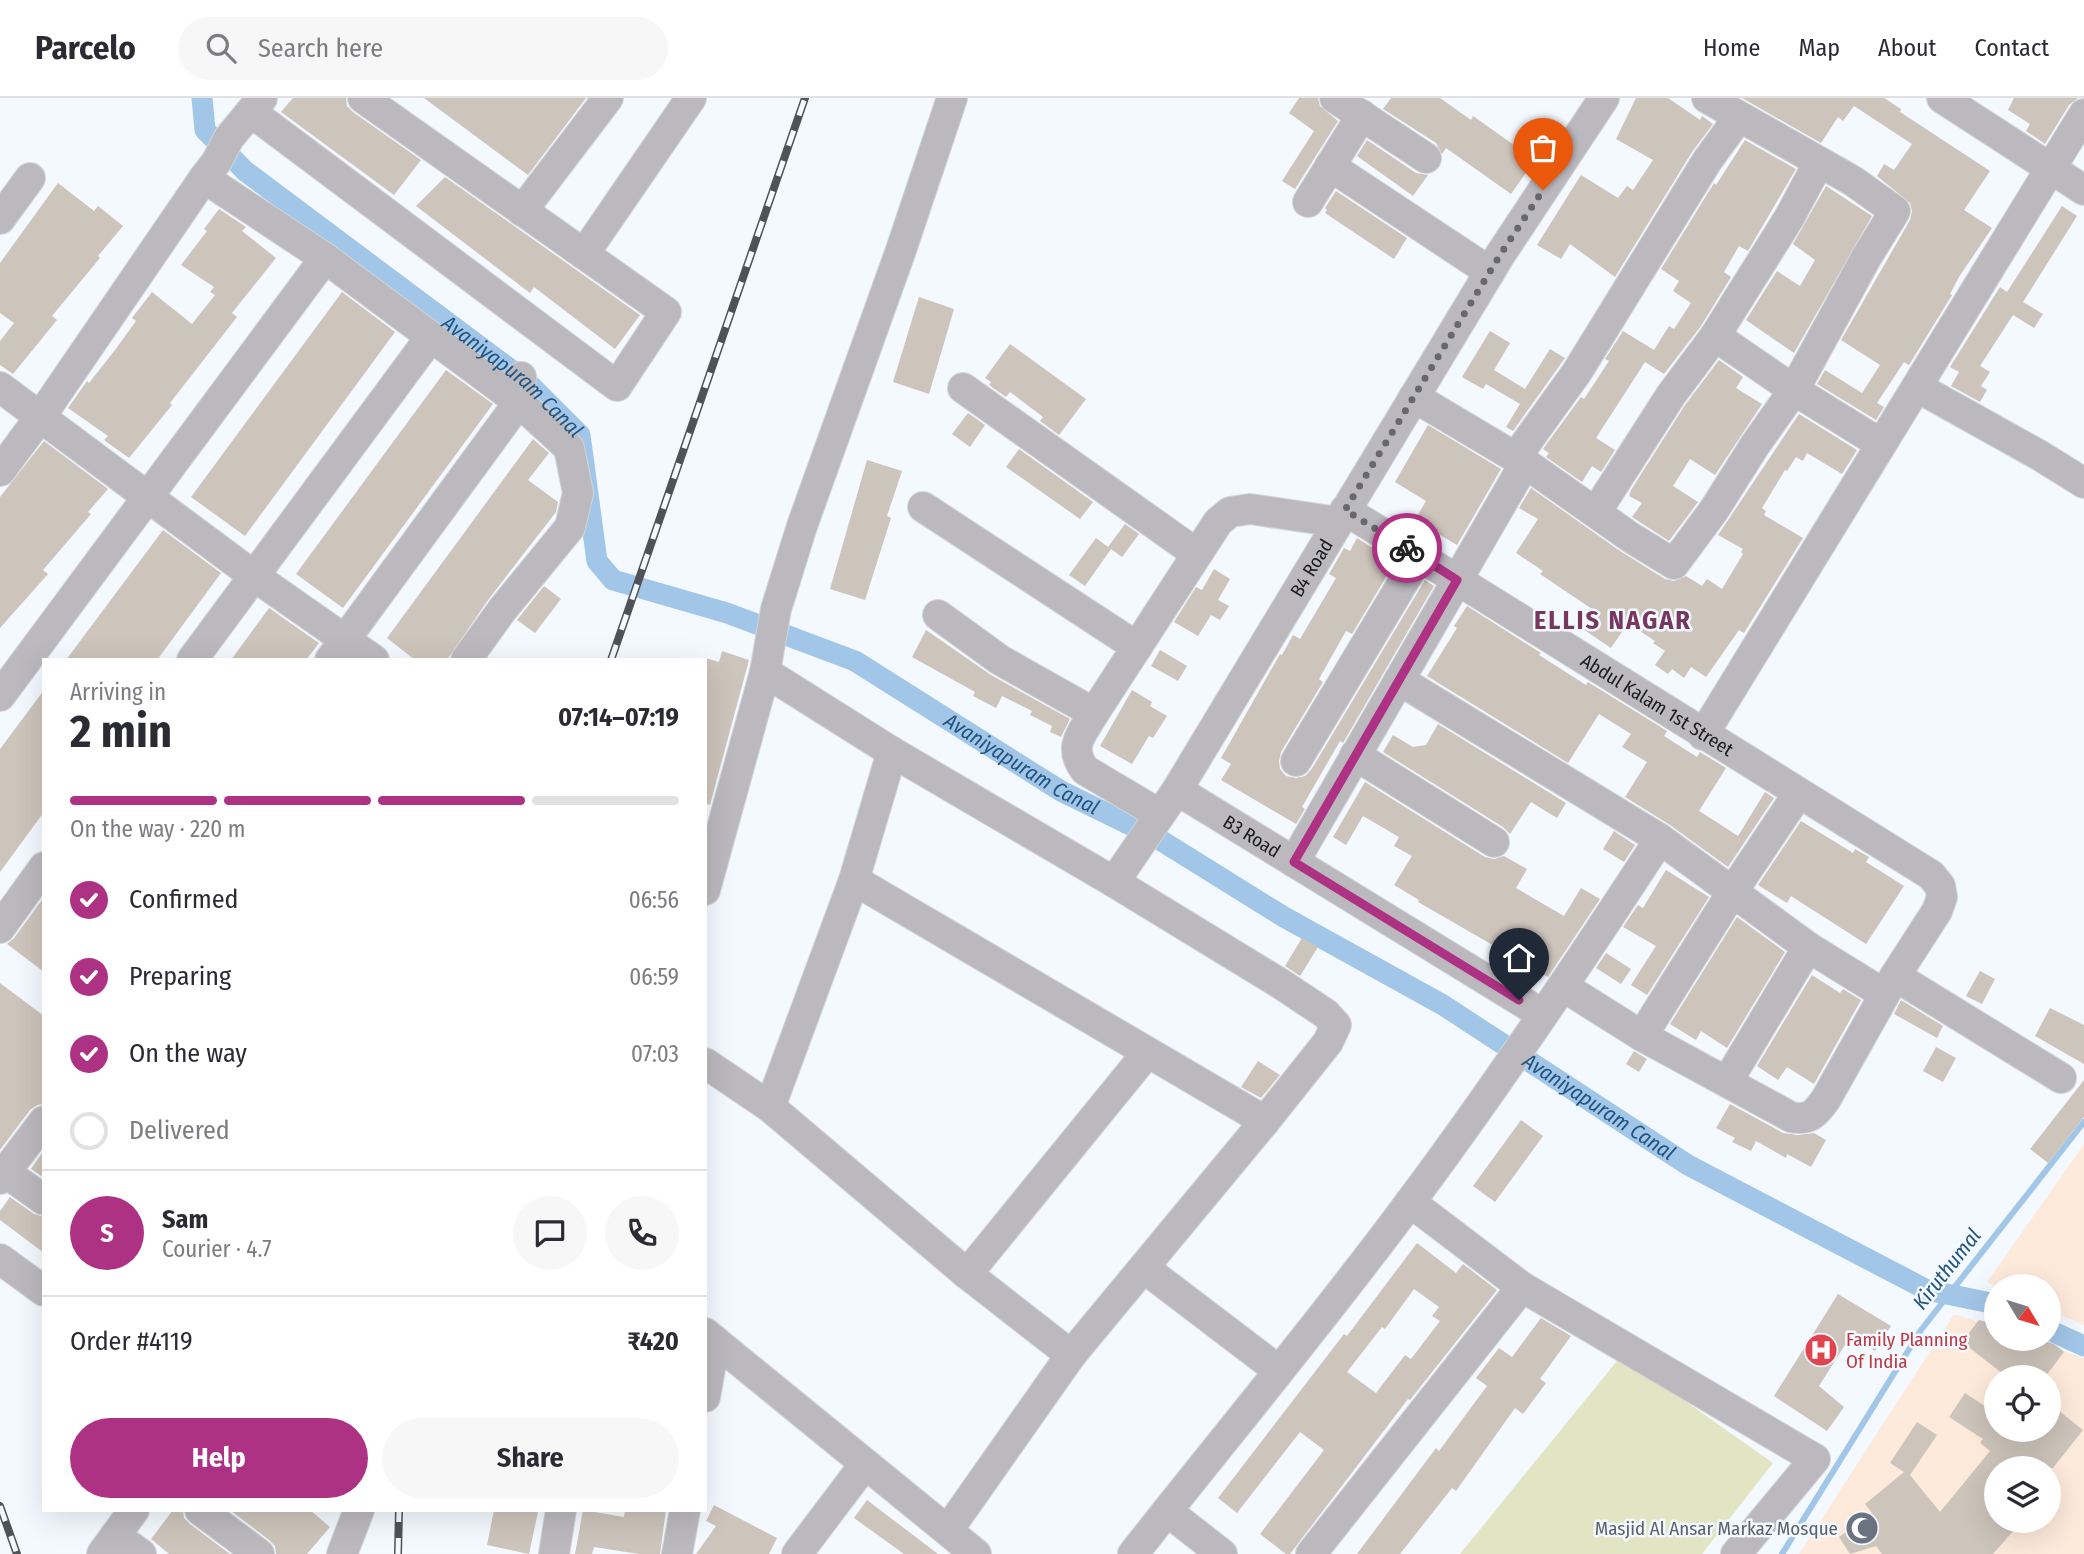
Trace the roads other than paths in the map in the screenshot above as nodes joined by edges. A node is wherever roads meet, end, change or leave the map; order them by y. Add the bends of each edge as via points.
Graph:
1 (363, 98) edge
2 (608, 98) edge
3 (691, 98) edge
4 (952, 98) edge
5 (1335, 98) edge
6 (1707, 98) edge
7 (1942, 98) edge
8 (1600, 100) edge
9 (257, 105) edge
10 (2084, 114) edge
11 (1362, 115) junction
12 (1739, 117) junction
13 (1426, 158) dead end
14 (217, 159) junction
15 (1819, 162) junction
16 (1330, 166) junction
17 (2050, 168) junction
18 (30, 178) dead end
19 (2084, 190) edge
20 (1308, 202) dead end
21 (522, 211) junction
22 (0, 219) edge
23 (584, 254) junction
24 (325, 258) junction
25 (1490, 272) junction
26 (1715, 336) junction
27 (430, 338) junction
28 (0, 387) edge
29 (1917, 387) junction
30 (964, 388) dead end
31 (521, 390) junction
32 (1794, 390) junction
33 (1414, 397) junction
34 (41, 416) junction
35 (1881, 444) junction
36 (1520, 460) junction
37 (0, 471) edge
38 (2084, 484) edge
39 (149, 496) junction
40 (1595, 501) junction
41 (923, 507) dead end
42 (1342, 516) junction
43 (1197, 554) junction
44 (1419, 556) junction
45 (254, 576) junction
46 (1457, 580) junction
47 (939, 615) dead end
48 (1137, 647) junction
49 (339, 650) edge
50 (192, 658) edge
51 (367, 658) edge
52 (467, 658) edge
53 (768, 659) junction
54 (1399, 680) junction
55 (0, 696) edge
56 (1094, 713) junction
57 (1703, 735) junction
58 (892, 752) junction
59 (1355, 755) junction
60 (1296, 761) dead end
61 (1177, 790) junction
62 (1798, 794) junction
63 (1157, 817) junction
64 (1660, 839) junction
65 (1494, 842) dead end
66 (1294, 862) junction
67 (42, 870) edge
68 (854, 880) junction
69 (1114, 882) junction
70 (707, 883) edge
71 (1732, 891) junction
72 (0, 928) edge
73 (1808, 947) junction
74 (1889, 985) junction
75 (1563, 987) junction
76 (1542, 1014) junction
77 (1643, 1036) junction
78 (1147, 1053) junction
79 (707, 1064) edge
80 (2061, 1077) dead end
81 (1727, 1082) junction
82 (770, 1107) junction
83 (1265, 1121) junction
84 (42, 1124) edge
85 (3, 1175) edge
86 (42, 1199) edge
87 (1410, 1202) junction
88 (0, 1259) edge
89 (1144, 1268) junction
90 (967, 1274) junction
91 (1522, 1287) junction
92 (42, 1290) edge
93 (710, 1336) edge
94 (1071, 1355) junction
95 (1278, 1370) junction
96 (707, 1373) edge
97 (865, 1464) junction
98 (1167, 1511) junction
99 (133, 1512) edge
100 (203, 1512) edge
101 (561, 1512) edge
102 (685, 1512) edge
103 (352, 1514) edge
104 (948, 1530) junction
105 (109, 1545) edge
106 (141, 1554) edge
107 (259, 1554) edge
108 (342, 1554) edge
109 (554, 1554) edge
110 (677, 1554) edge
111 (797, 1554) edge
112 (976, 1554) edge
113 (1133, 1554) edge
114 (1222, 1554) edge
115 (1311, 1554) edge
116 (1737, 1554) edge

1 - 21 street
2 - 21 street
3 - 23 street
4 - 53 street via 803,526 776,609
5 - 11 street
6 - 12 street
7 - 17 street
8 - 25 street, B4 Road
9 - 14 street
9 - 23 street via 617,386 666,312
10 - 17 street
11 - 13 street
11 - 16 street
12 - 15 street
12 - 36 street
14 - 24 street
14 - 34 street
15 - 26 street
15 - 32 street via 1895,211
16 - 20 street
16 - 25 street
17 - 19 street
17 - 29 street
18 - 22 street
21 - 23 street
24 - 27 street
24 - 39 street
25 - 33 street, B4 Road
26 - 32 street
26 - 40 street
27 - 31 street
27 - 45 street
28 - 34 street
29 - 35 street
29 - 38 street
30 - 43 street
31 - 49 street
31 - 52 street via 569,448 578,494 570,527
32 - 35 street
32 - 40 street via 1674,564 1630,537
33 - 36 street
33 - 42 street, B4 Road
34 - 37 street
34 - 39 street
35 - 57 street
36 - 40 street
36 - 46 street
39 - 45 street
39 - 55 street
41 - 48 street
42 - 43 street via 1250,509 1230,512
42 - 44 street, Abdul Kalam 1st Street
42 - 61 street, B4 Road
43 - 48 street
44 - 46 street, Abdul Kalam 1st Street
44 - 60 street
45 - 49 street
45 - 50 street
46 - 54 street
46 - 57 street, Abdul Kalam 1st Street
47 - 56 street via 1000,660
48 - 56 street
49 - 51 street
53 - 58 street
53 - 70 street
54 - 59 street
54 - 64 street
56 - 63 street via 1080,737 1077,759 1085,771
57 - 62 street, Abdul Kalam 1st Street
58 - 68 street
58 - 69 street
59 - 65 street
59 - 66 street
61 - 63 street, B4 Road
61 - 66 street, B3 Road
62 - 71 street
62 - 74 street, Abdul Kalam 1st Street via 1931,875 1940,886 1937,911
63 - 69 street, B4 Road
64 - 71 street
64 - 75 street
66 - 76 street, B3 Road
67 - 72 street
68 - 78 street
68 - 82 street
69 - 83 street via 1333,1021 1336,1029 1328,1042
71 - 73 street
71 - 77 street
73 - 74 street
73 - 81 street
74 - 80 street
74 - 81 street via 1812,1117 1791,1117
75 - 76 street
75 - 77 street
76 - 87 street
77 - 81 street
78 - 83 street
78 - 90 street
79 - 82 street
82 - 90 street
83 - 89 street
84 - 85 street
85 - 86 street
87 - 91 street
87 - 95 street
88 - 92 street
89 - 94 street
89 - 95 street
90 - 94 street
91 - 115 street
91 - 116 street via 1815,1459
93 - 96 street
93 - 97 street
94 - 104 street
95 - 98 street
97 - 104 street
97 - 111 street
98 - 113 street
98 - 114 street
99 - 105 street
100 - 107 street
101 - 109 street
102 - 110 street
103 - 108 street
104 - 112 street
105 - 106 street

